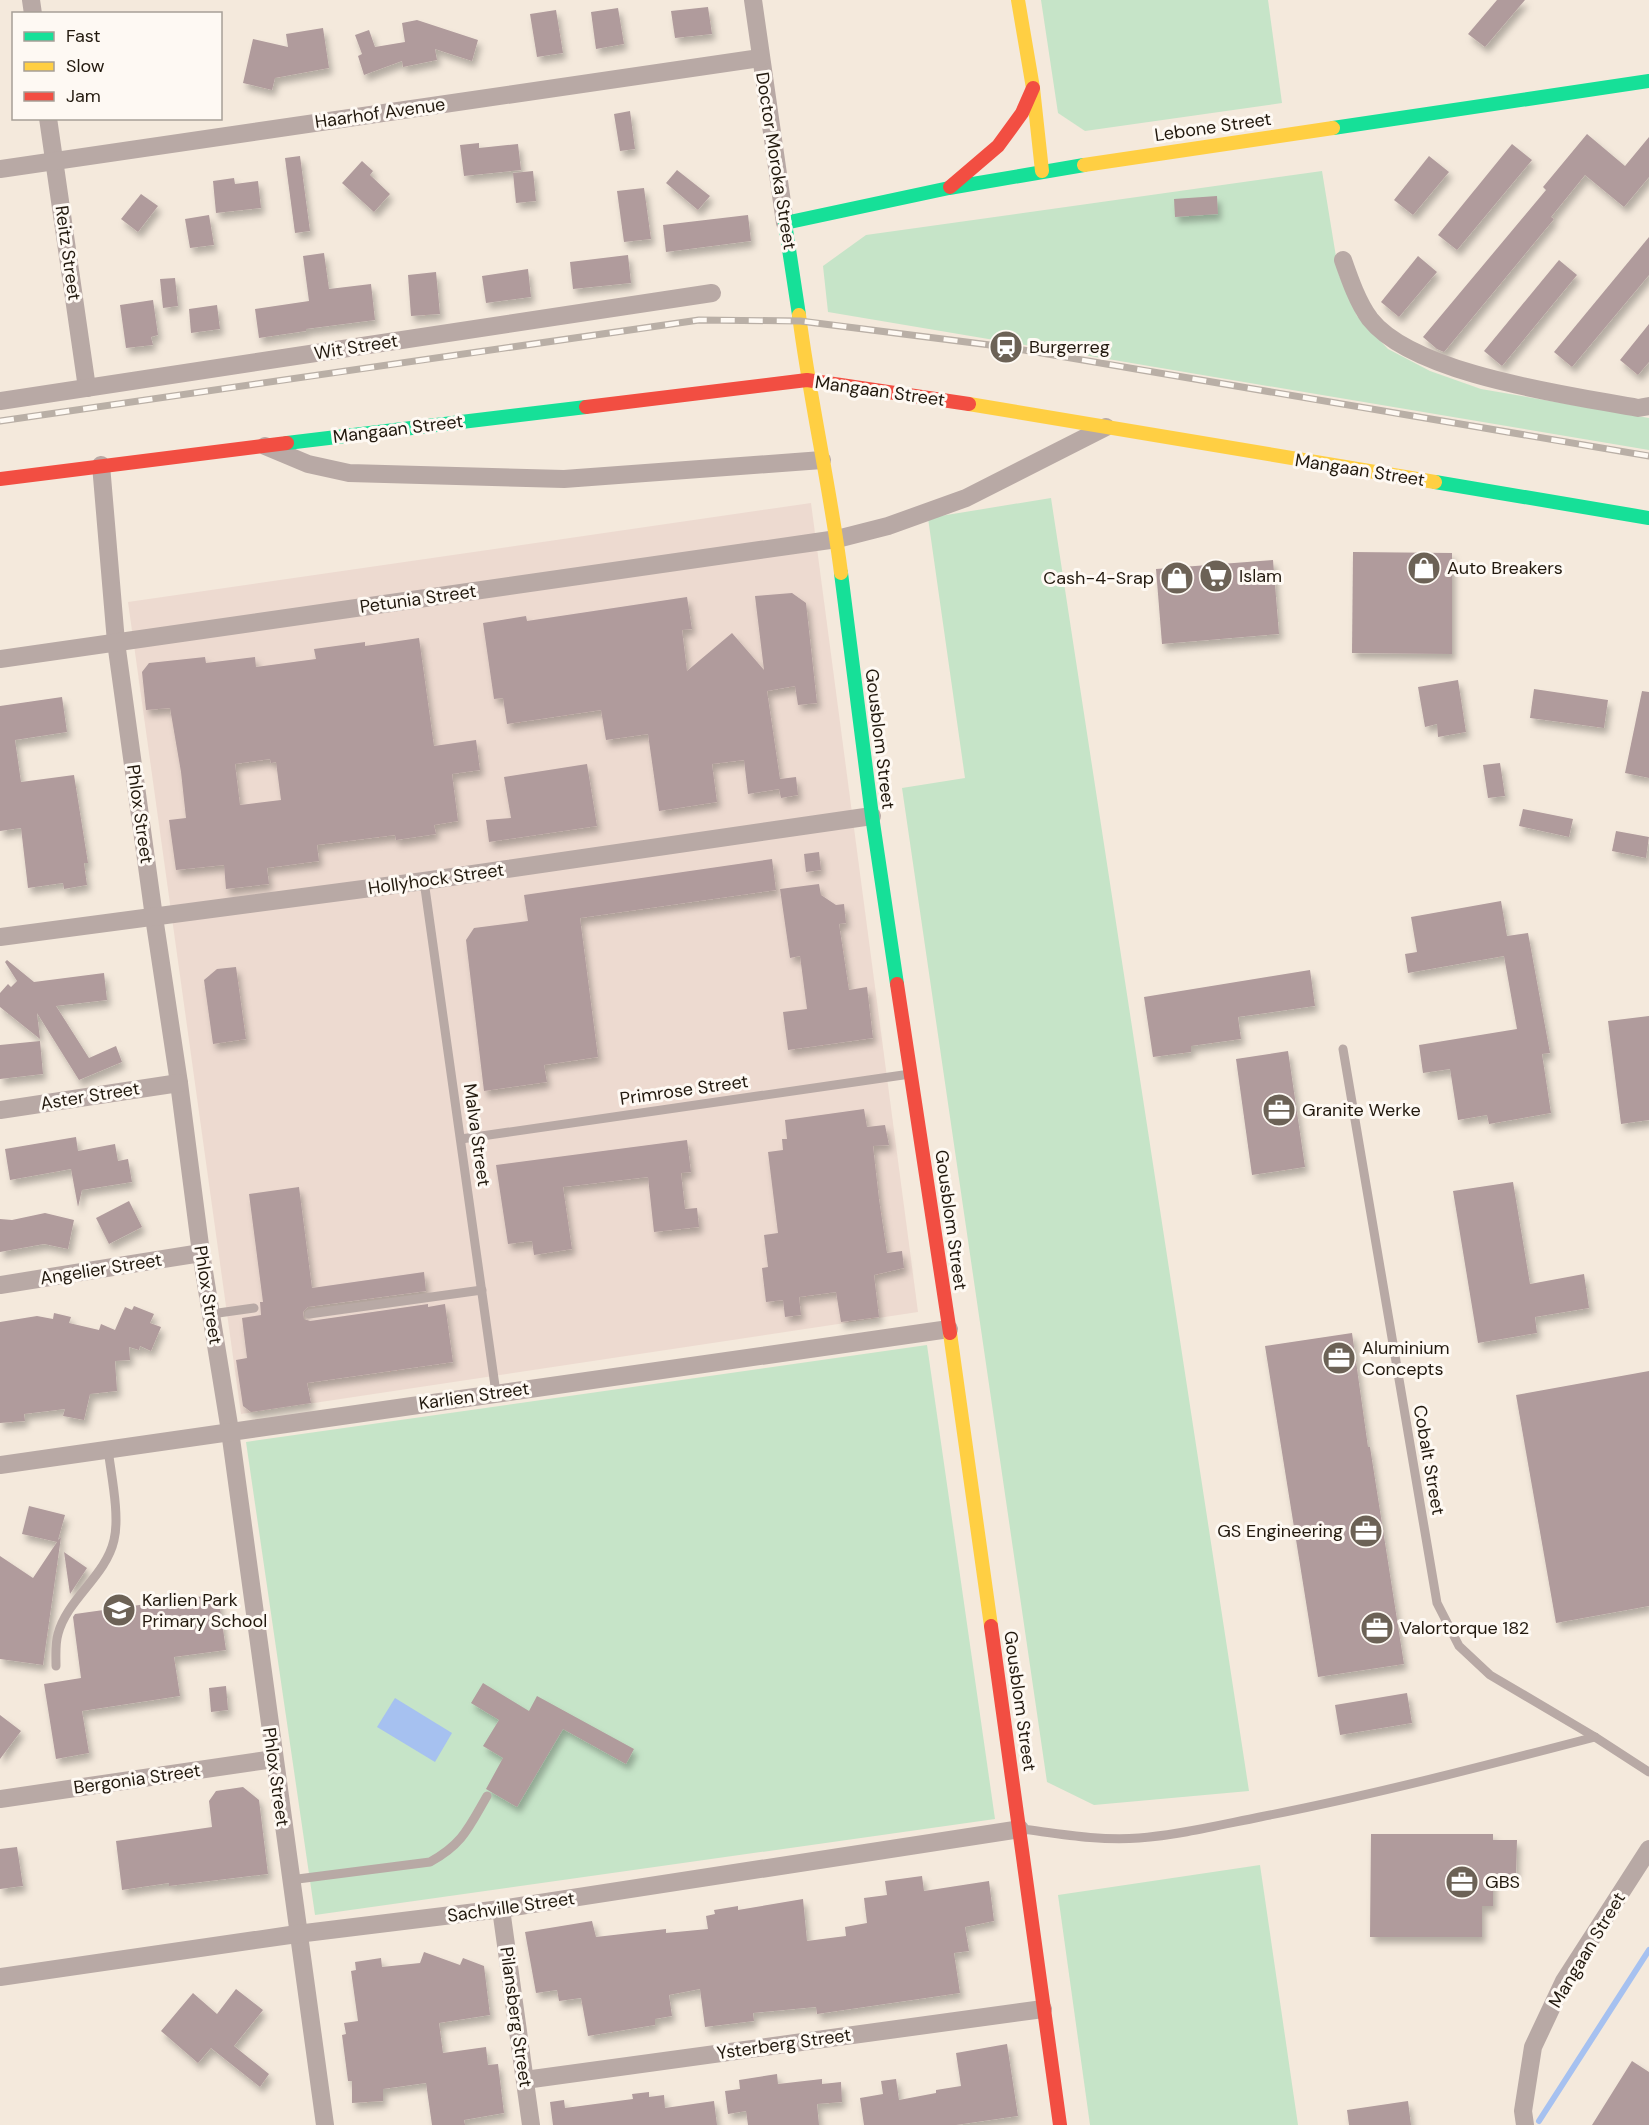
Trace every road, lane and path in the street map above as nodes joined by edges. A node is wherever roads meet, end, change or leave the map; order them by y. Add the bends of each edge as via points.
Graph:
1 (753, 0) edge
2 (1018, 0) edge
3 (760, 57) junction
4 (1649, 81) edge
5 (1033, 88) junction
6 (48, 120) edge
7 (54, 161) junction
8 (0, 169) edge
9 (1042, 171) junction
10 (949, 188) junction
11 (785, 223) junction
12 (1343, 260) dead end
13 (712, 293) dead end
14 (800, 321) joint
15 (807, 380) junction
16 (87, 388) junction
17 (0, 401) edge
18 (1649, 406) edge
19 (1106, 427) junction
20 (263, 445) junction
21 (822, 460) junction
22 (101, 465) junction
23 (0, 479) edge
24 (1649, 518) edge
25 (837, 539) junction
26 (116, 642) junction
27 (0, 659) edge
28 (872, 816) junction
29 (424, 881) junction
30 (154, 917) junction
31 (0, 937) edge
32 (1343, 1049) dead end
33 (912, 1074) junction
34 (179, 1083) junction
35 (0, 1110) edge
36 (461, 1139) junction
37 (201, 1253) junction
38 (0, 1285) edge
39 (482, 1290) junction
40 (254, 1308) dead end
41 (211, 1314) junction
42 (309, 1314) dead end
43 (949, 1329) junction
44 (496, 1394) junction
45 (230, 1431) junction
46 (108, 1449) junction
47 (0, 1465) edge
48 (56, 1666) dead end
49 (1595, 1737) junction
50 (274, 1759) junction
51 (1649, 1772) edge
52 (487, 1796) dead end
53 (0, 1799) edge
54 (1020, 1829) junction
55 (1649, 1849) edge
56 (290, 1880) junction
57 (501, 1909) junction
58 (297, 1934) junction
59 (0, 1977) edge
60 (1042, 2009) junction
61 (525, 2080) junction
62 (325, 2125) edge
63 (531, 2125) edge
64 (1060, 2125) edge
65 (1525, 2125) edge

1 - 3 street, Doctor Moroka Street
2 - 5 street
3 - 7 street, Haarhof Avenue
3 - 11 street, Doctor Moroka Street
4 - 9 street, Lebone Street
5 - 9 street
5 - 10 street via 1017,121 998,146
6 - 7 street, Reitz Street
7 - 8 street, Haarhof Avenue
7 - 16 street, Reitz Street
9 - 10 street, Lebone Street
10 - 11 street, Lebone Street
11 - 14 street, Doctor Moroka Street
12 - 18 street via 1370,319 1417,353 1472,374 1638,408
13 - 16 street, Wit Street
14 - 15 street, Gousblom Street
15 - 19 street, Mangaan Street
15 - 20 street, Mangaan Street
15 - 21 street, Gousblom Street
16 - 17 street, Wit Street
19 - 24 street, Mangaan Street
19 - 25 street, Petunia Street via 966,498 888,526
20 - 21 street via 308,464 349,473 564,479
20 - 22 street, Mangaan Street
21 - 25 street, Gousblom Street
22 - 23 street, Mangaan Street
22 - 26 street, Phlox Street
25 - 26 street, Petunia Street
25 - 28 street, Gousblom Street
26 - 27 street, Petunia Street
26 - 30 street, Phlox Street
28 - 29 street, Hollyhock Street
28 - 33 street, Gousblom Street
29 - 30 street, Hollyhock Street
29 - 36 lane, Malva Street
30 - 31 street, Hollyhock Street
30 - 34 street, Phlox Street
32 - 49 lane, Cobalt Street via 1437,1604 1459,1646 1490,1675
33 - 36 lane, Primrose Street
33 - 43 street, Gousblom Street
34 - 35 street, Aster Street
34 - 37 street, Phlox Street
36 - 39 lane, Malva Street
37 - 38 street, Angelier Street
37 - 41 street, Phlox Street
39 - 42 lane
39 - 44 lane, Malva Street
40 - 41 lane
41 - 45 street, Phlox Street
43 - 44 street, Karlien Street
43 - 54 street, Gousblom Street
44 - 45 street, Karlien Street
45 - 46 street, Karlien Street
45 - 50 street, Phlox Street
46 - 47 street, Karlien Street
46 - 48 lane via 116,1526 114,1542 63,1622 57,1635
49 - 51 lane, Cobalt Street
49 - 54 lane via 1423,1782 1171,1834 1102,1839
50 - 53 street, Bergonia Street
50 - 56 street, Phlox Street
52 - 56 lane via 462,1838 449,1852 430,1862
54 - 57 street, Sachville Street
54 - 60 street, Gousblom Street
55 - 65 street, Mangaan Street via 1564,1981 1533,2047 1523,2111
56 - 58 street, Phlox Street
57 - 58 street, Sachville Street
57 - 61 street, Pilansberg Street
58 - 59 street, Sachville Street
58 - 62 street, Phlox Street
60 - 61 street, Ysterberg Street
60 - 64 street, Gousblom Street
61 - 63 street, Pilansberg Street

